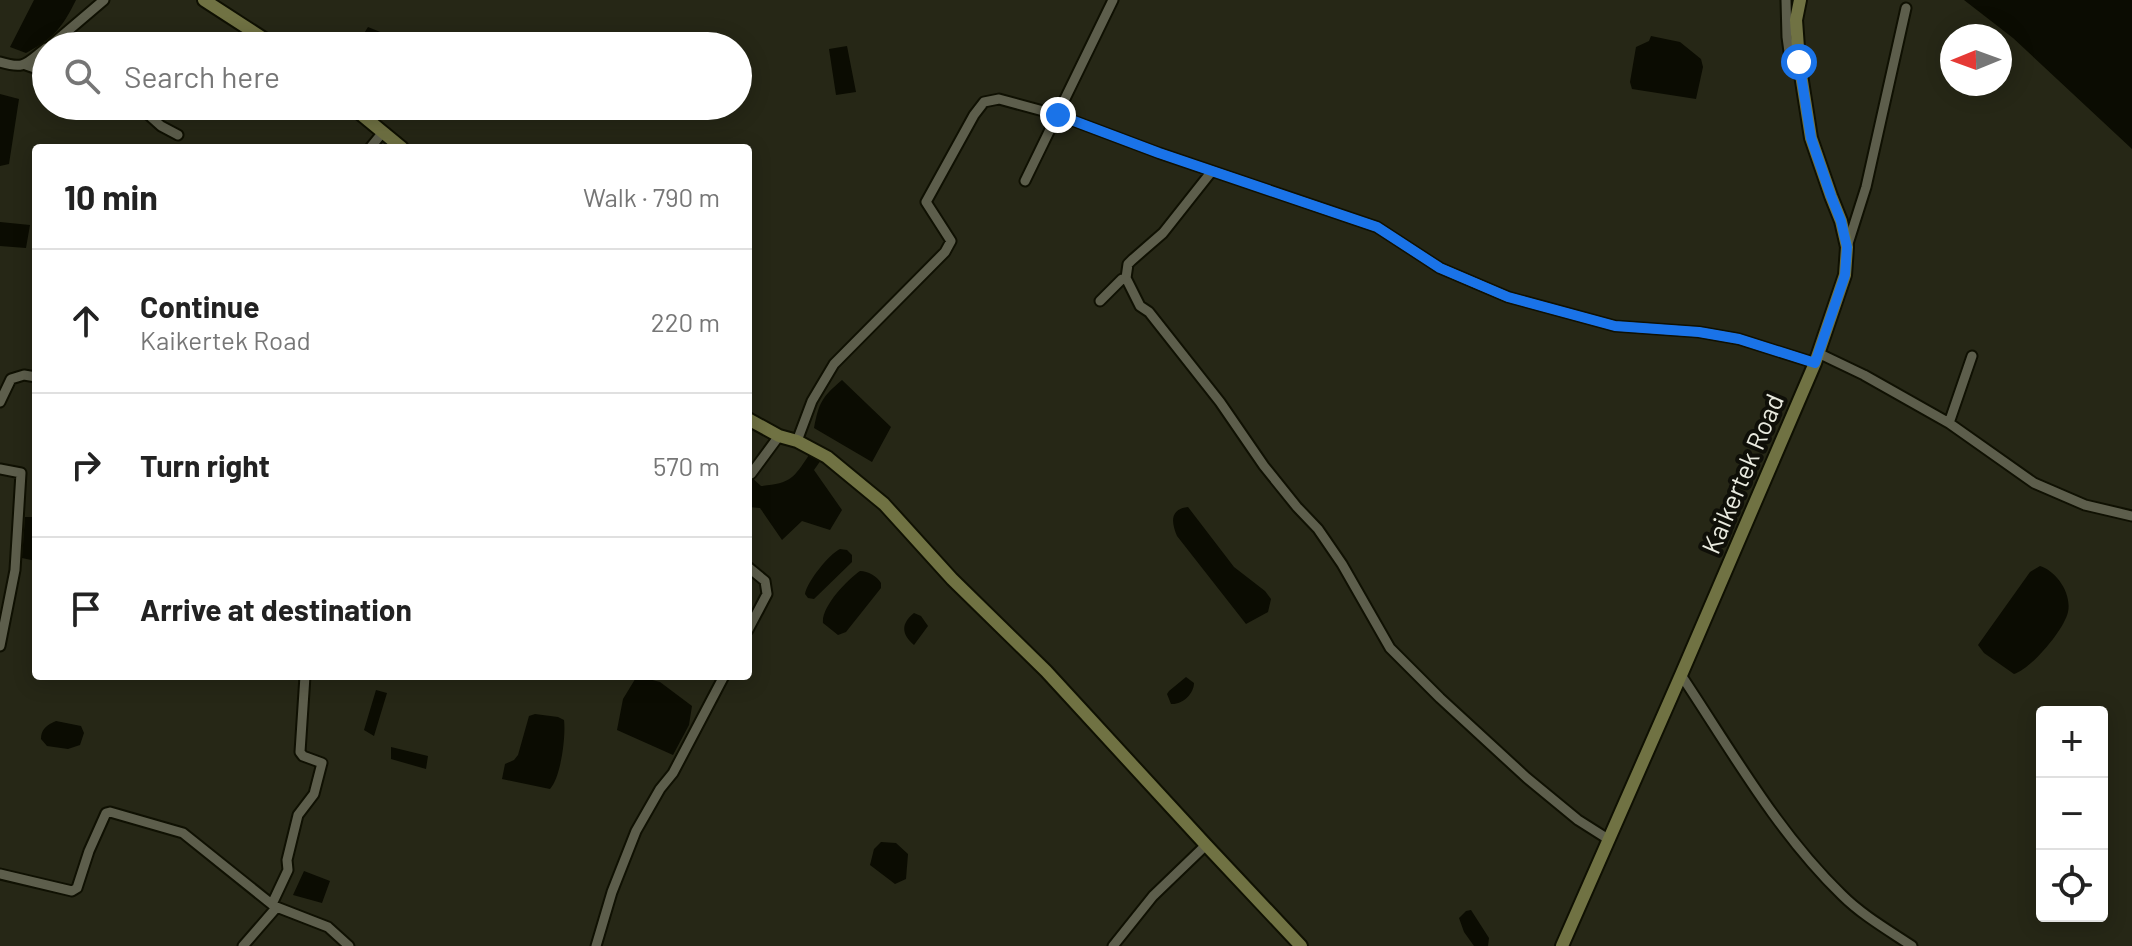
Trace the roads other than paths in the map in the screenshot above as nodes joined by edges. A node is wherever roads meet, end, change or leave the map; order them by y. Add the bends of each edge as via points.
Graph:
1 (104, 0) edge
2 (204, 0) edge
3 (1113, 0) edge
4 (1786, 0) edge
5 (1800, 0) edge
6 (1906, 8) dead end
7 (66, 32) edge
8 (253, 32) edge
9 (32, 60) edge
10 (0, 62) edge
11 (1799, 62) junction
12 (26, 65) junction
13 (32, 67) edge
14 (1058, 115) junction
15 (154, 120) edge
16 (368, 120) edge
17 (383, 132) junction
18 (178, 135) dead end
19 (373, 144) edge
20 (397, 144) edge
21 (1212, 171) junction
22 (1025, 181) dead end
23 (1847, 247) junction
24 (1126, 278) junction
25 (1100, 301) dead end
26 (1972, 356) dead end
27 (1816, 358) junction
28 (32, 376) edge
29 (0, 402) edge
30 (752, 421) edge
31 (1949, 423) junction
32 (779, 436) junction
33 (797, 441) junction
34 (0, 469) edge
35 (752, 473) edge
36 (2132, 516) edge
37 (752, 570) edge
38 (752, 622) edge
39 (1, 644) edge
40 (1681, 675) junction
41 (305, 680) edge
42 (722, 680) edge
43 (1608, 839) junction
44 (1206, 845) junction
45 (0, 874) edge
46 (274, 906) junction
47 (243, 946) edge
48 (349, 946) edge
49 (596, 946) edge
50 (1113, 946) edge
51 (1301, 946) edge
52 (1562, 946) edge
53 (1912, 946) edge

1 - 7 street
2 - 8 main road
3 - 14 street
4 - 11 street via 1789,52
5 - 11 main road, Kaikertek Road
6 - 23 street via 1866,187
9 - 12 street
10 - 12 street
11 - 23 main road, Kaikertek Road via 1811,138
12 - 13 street
14 - 21 street
14 - 22 street
14 - 33 street via 999,99 984,102 926,202 951,241 945,252 834,364
15 - 18 street
16 - 17 main road
17 - 19 street
17 - 20 main road
21 - 24 street via 1163,233 1128,264
21 - 27 street via 1377,227 1440,268 1508,297 1615,326 1699,332
23 - 27 main road, Kaikertek Road via 1845,275
24 - 25 street
24 - 43 street via 1140,306 1318,529 1390,648 1527,778
26 - 31 street
27 - 31 street via 1864,375
27 - 40 main road, Kaikertek Road
28 - 29 street via 11,379
30 - 32 main road
31 - 36 street via 2034,483 2085,505
32 - 33 main road
32 - 35 street
33 - 44 main road via 827,457 884,504
34 - 39 street via 21,473 15,570
37 - 38 street via 765,581 767,594
40 - 43 main road, Kaikertek Road
40 - 53 street via 1806,856 1843,896
41 - 46 street via 300,752 322,763 314,794 298,815 288,870
42 - 49 street via 636,831
43 - 52 main road, Kaikertek Road
44 - 50 street via 1153,896
44 - 51 main road
45 - 46 street via 72,891 110,812 183,833
46 - 47 street
46 - 48 street via 328,927

